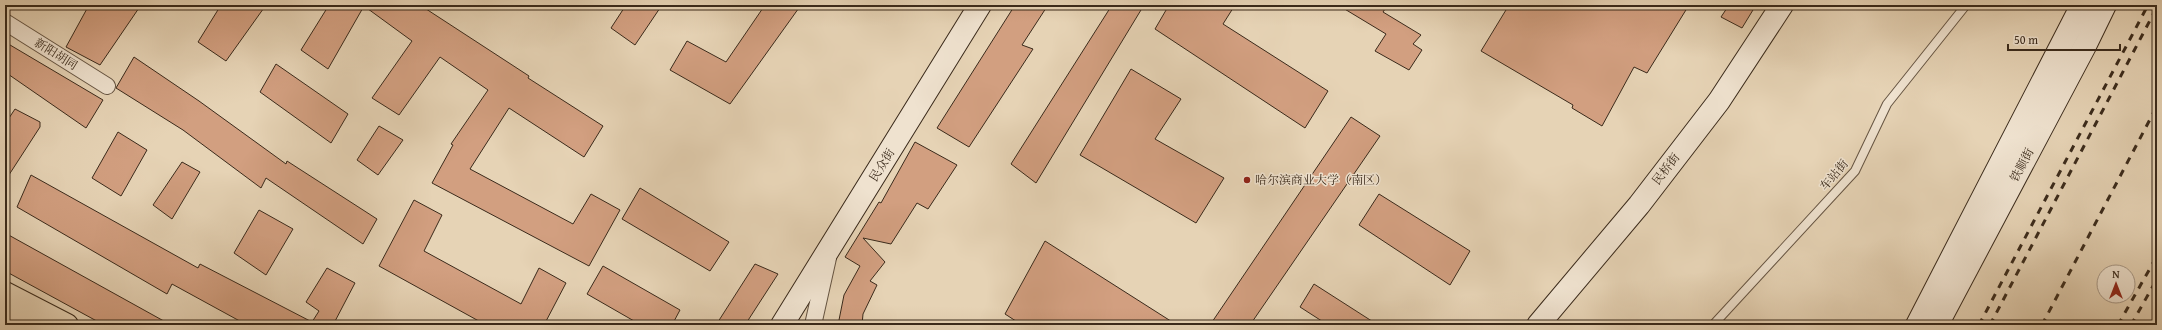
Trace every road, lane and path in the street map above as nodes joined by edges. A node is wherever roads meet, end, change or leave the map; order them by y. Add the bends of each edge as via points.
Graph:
1 (980, 5) edge
2 (1782, 5) edge
3 (1966, 5) edge
4 (2082, 5) edge
5 (2105, 5) edge
6 (5, 22) edge
7 (108, 86) dead end
8 (831, 246) junction
9 (5, 293) edge
10 (5, 314) edge
11 (24, 325) edge
12 (67, 325) edge
13 (782, 325) edge
14 (813, 325) edge
15 (1538, 325) edge
16 (1713, 325) edge
17 (1917, 325) edge
18 (1937, 325) edge

1 - 8 main road, 民众街
2 - 15 main road, 民桥街 via 1714,107 1638,205
3 - 16 lane, 车站街 via 1887,104 1855,171
4 - 17 main road
5 - 18 main road, 铁顺街
6 - 7 street, 新阳胡同
8 - 13 main road, 民众街
8 - 14 street
9 - 12 highway
10 - 11 highway

